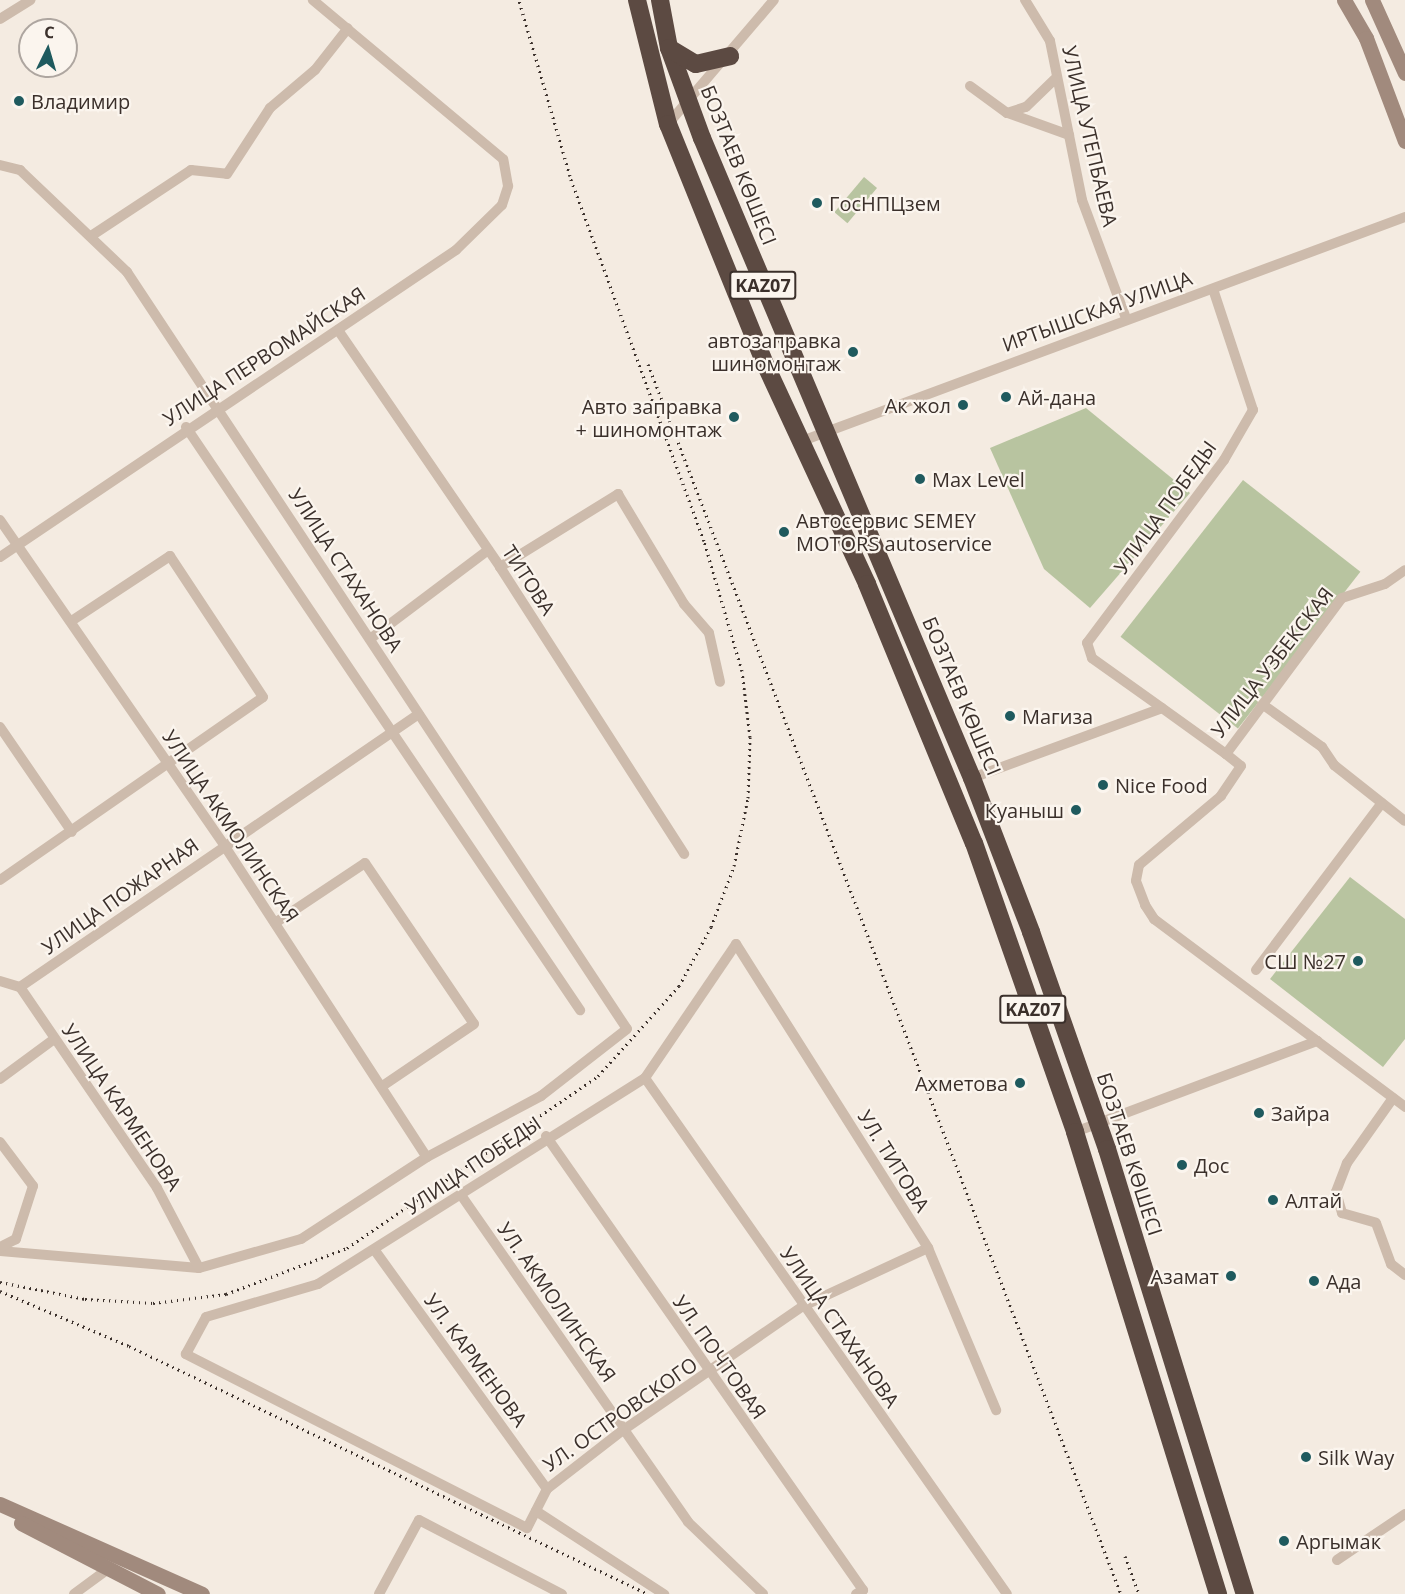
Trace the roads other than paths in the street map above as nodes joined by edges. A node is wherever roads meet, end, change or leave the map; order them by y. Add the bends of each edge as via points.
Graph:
1 (31, 0) edge
2 (313, 0) edge
3 (637, 0) edge
4 (660, 0) edge
5 (774, 0) edge
6 (1025, 0) edge
7 (1344, 0) edge
8 (1372, 0) edge
9 (0, 19) edge
10 (348, 28) junction
11 (669, 48) junction
12 (730, 56) junction
13 (1405, 73) edge
14 (1055, 79) junction
15 (970, 86) dead end
16 (690, 104) junction
17 (1007, 113) junction
18 (668, 124) junction
19 (1070, 135) junction
20 (1405, 141) edge
21 (3, 165) edge
22 (1405, 217) edge
23 (92, 236) junction
24 (1213, 289) junction
25 (1126, 318) junction
26 (338, 330) junction
27 (218, 408) junction
28 (186, 427) junction
29 (825, 431) junction
30 (802, 441) junction
31 (0, 520) edge
32 (16, 546) junction
33 (488, 550) junction
34 (0, 557) edge
35 (500, 567) junction
36 (1405, 570) edge
37 (73, 620) junction
38 (370, 639) junction
39 (720, 682) dead end
40 (1262, 704) junction
41 (1162, 708) junction
42 (419, 714) junction
43 (0, 727) edge
44 (390, 732) junction
45 (1226, 754) junction
46 (168, 766) junction
47 (972, 778) junction
48 (1382, 803) junction
49 (1405, 821) edge
50 (72, 832) junction
51 (224, 845) junction
52 (684, 854) dead end
53 (0, 880) edge
54 (275, 922) junction
55 (736, 944) joint
56 (1256, 970) dead end
57 (0, 981) edge
58 (20, 987) junction
59 (580, 1010) dead end
60 (624, 1023) joint
61 (54, 1039) junction
62 (1317, 1041) junction
63 (0, 1078) edge
64 (645, 1078) junction
65 (384, 1085) junction
66 (1393, 1098) junction
67 (1405, 1107) edge
68 (1098, 1124) junction
69 (1076, 1132) junction
70 (546, 1136) junction
71 (0, 1142) edge
72 (427, 1157) junction
73 (461, 1195) junction
74 (928, 1248) junction
75 (0, 1249) edge
76 (376, 1252) junction
77 (199, 1268) junction
78 (1405, 1275) edge
79 (803, 1306) junction
80 (709, 1373) junction
81 (996, 1410) dead end
82 (623, 1430) junction
83 (547, 1489) junction
84 (0, 1504) edge
85 (0, 1512) edge
86 (536, 1512) junction
87 (1405, 1514) edge
88 (1337, 1560) dead end
89 (108, 1569) junction
90 (74, 1594) edge
91 (158, 1594) edge
92 (202, 1594) edge
93 (379, 1594) edge
94 (562, 1594) edge
95 (664, 1594) edge
96 (763, 1594) edge
97 (856, 1594) edge
98 (1007, 1594) edge
99 (1218, 1594) edge
100 (1245, 1594) edge

1 - 9 street
2 - 10 street
3 - 18 highway, KAZ07
4 - 11 highway, БОЗТАЕВ КӨШЕСІ / KAZ07
5 - 12 street
6 - 14 street, УЛИЦА УТЕПБАЕВА via 1050,41
7 - 20 main road via 1366,38
8 - 13 main road
10 - 23 street via 315,70 270,108 226,174 191,170
10 - 26 street, УЛИЦА ПЕРВОМАЙСКАЯ via 503,159 508,186 494,218
11 - 12 highway via 696,64
11 - 16 highway, БОЗТАЕВ КӨШЕСІ / KAZ07
12 - 16 street
14 - 17 street via 1026,107
14 - 19 street, УЛИЦА УТЕПБАЕВА
15 - 17 street
16 - 18 street
16 - 29 highway, БОЗТАЕВ КӨШЕСІ / KAZ07
17 - 19 street
18 - 30 highway, KAZ07
19 - 25 street, УЛИЦА УТЕПБАЕВА via 1091,231
21 - 23 street, УЛИЦА СТАХАНОВА via 20,170
22 - 24 street, ИРТЫШСКАЯ УЛИЦА
23 - 27 street, УЛИЦА СТАХАНОВА via 127,272
24 - 25 street, ИРТЫШСКАЯ УЛИЦА
24 - 41 street, УЛИЦА ПОБЕДЫ via 1254,410 1224,460 1088,643 1092,657
25 - 29 street, ИРТЫШСКАЯ УЛИЦА
26 - 27 street, УЛИЦА ПЕРВОМАЙСКАЯ
26 - 33 street, ТИТОВА
27 - 28 street, УЛИЦА ПЕРВОМАЙСКАЯ
27 - 38 street, УЛИЦА СТАХАНОВА
28 - 32 street, УЛИЦА ПЕРВОМАЙСКАЯ
28 - 44 street
29 - 30 street, ИРТЫШСКАЯ УЛИЦА
29 - 47 highway, БОЗТАЕВ КӨШЕСІ / KAZ07
30 - 69 highway, KAZ07 via 974,843
31 - 32 street, УЛИЦА АКМОЛИНСКАЯ
32 - 34 street, УЛИЦА ПЕРВОМАЙСКАЯ
32 - 37 street, УЛИЦА АКМОЛИНСКАЯ
33 - 35 street, ТИТОВА
33 - 38 street
35 - 39 street via 618,494 684,604 710,633
35 - 52 street, ТИТОВА
36 - 40 street, УЛИЦА УЗБЕКСКАЯ via 1385,584 1342,598
37 - 46 street, УЛИЦА АКМОЛИНСКАЯ
37 - 46 street via 170,556 263,697
38 - 42 street, УЛИЦА СТАХАНОВА
40 - 45 street, УЛИЦА УЗБЕКСКАЯ
40 - 48 street via 1322,747 1334,765
41 - 45 street, УЛИЦА УЗБЕКСКАЯ
41 - 47 street
42 - 44 street, УЛИЦА ПОЖАРНАЯ
42 - 60 street, УЛИЦА СТАХАНОВА
43 - 50 street
44 - 51 street, УЛИЦА ПОЖАРНАЯ
44 - 59 street
45 - 62 street via 1241,766 1207,811 1148,852 1139,865 1138,891 1154,919
46 - 50 street
46 - 51 street, УЛИЦА АКМОЛИНСКАЯ
47 - 68 highway, БОЗТАЕВ КӨШЕСІ / KAZ07
48 - 49 street
48 - 56 street
50 - 53 street
51 - 54 street, УЛИЦА АКМОЛИНСКАЯ
51 - 58 street, УЛИЦА ПОЖАРНАЯ
54 - 65 street, УЛИЦА АКМОЛИНСКАЯ
54 - 65 street via 365,863 474,1024
55 - 64 street, УЛИЦА ПОБЕДЫ
55 - 74 street, УЛ. ТИТОВА
57 - 58 street
58 - 61 street, УЛИЦА КАРМЕНОВА
60 - 72 street, УЛИЦА ПОБЕДЫ via 626,1032 541,1096
61 - 63 street
61 - 77 street, УЛИЦА КАРМЕНОВА via 157,1188
62 - 66 street
62 - 68 street
64 - 70 street, УЛИЦА ПОБЕДЫ
64 - 79 street, УЛИЦА СТАХАНОВА
65 - 72 street, УЛИЦА АКМОЛИНСКАЯ
66 - 67 street
66 - 78 street via 1347,1163 1336,1192 1342,1213 1376,1223 1391,1264
68 - 69 street
68 - 100 highway, БОЗТАЕВ КӨШЕСІ / KAZ07
69 - 99 highway, KAZ07
70 - 73 street, УЛИЦА ПОБЕДЫ
70 - 80 street, УЛ. ПОЧТОВАЯ
71 - 75 street via 33,1186 16,1239
72 - 77 street, УЛИЦА ПОБЕДЫ via 301,1239
73 - 76 street, УЛИЦА ПОБЕДЫ
73 - 82 street, УЛ. АКМОЛИНСКАЯ
74 - 79 street, УЛ. ОСТРОВСКОГО
74 - 81 street, УЛ. ТИТОВА
75 - 77 street, УЛИЦА ПОБЕДЫ
76 - 83 street, УЛ. КАРМЕНОВА
76 - 86 street, УЛИЦА ПОБЕДЫ via 318,1284 206,1317 186,1354 528,1528
79 - 80 street, УЛ. ОСТРОВСКОГО
79 - 98 street, УЛИЦА СТАХАНОВА
80 - 82 street, УЛ. ОСТРОВСКОГО
80 - 97 street, УЛ. ПОЧТОВАЯ via 863,1590
82 - 83 street, УЛ. ОСТРОВСКОГО
82 - 96 street, УЛ. АКМОЛИНСКАЯ via 688,1522
83 - 86 street, УЛ. ОСТРОВСКОГО
84 - 92 main road
85 - 89 main road
86 - 95 street
87 - 88 street
89 - 90 street
89 - 91 main road
93 - 94 street via 419,1520

